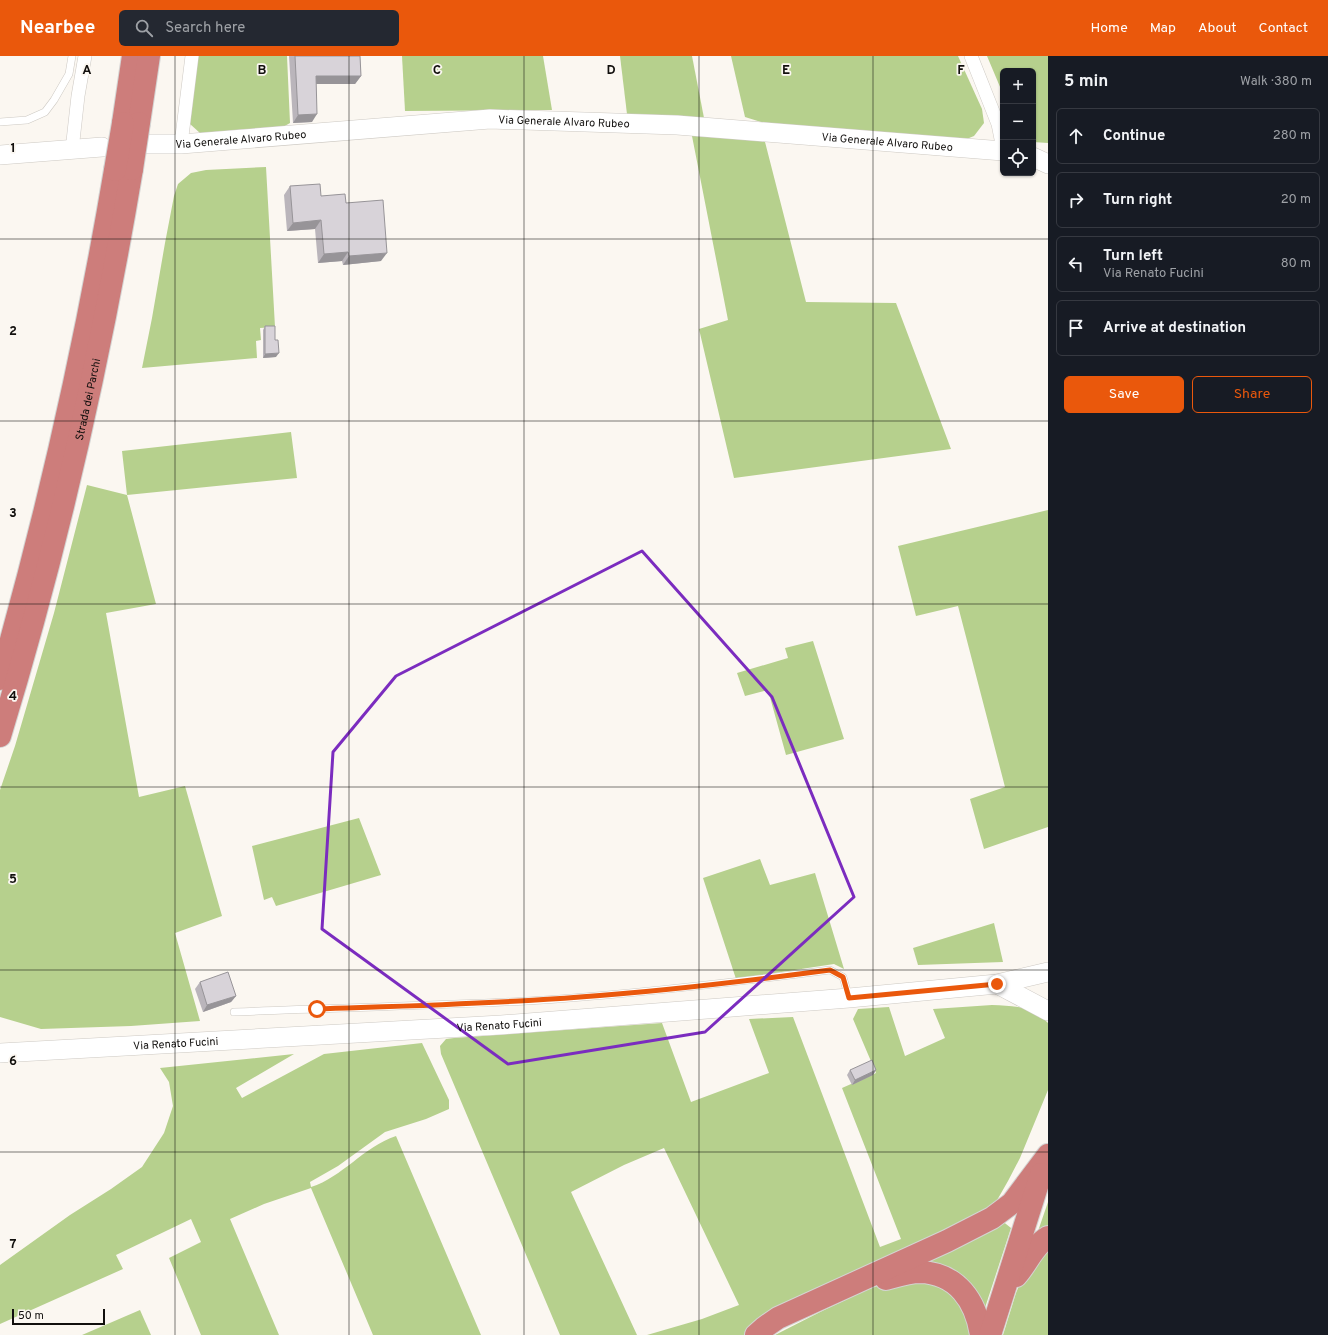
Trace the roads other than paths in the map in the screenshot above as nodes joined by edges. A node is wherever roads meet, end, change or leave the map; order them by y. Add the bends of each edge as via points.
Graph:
1 (72, 56) edge
2 (85, 56) edge
3 (133, 56) edge
4 (149, 56) edge
5 (192, 56) edge
6 (971, 56) edge
7 (0, 122) edge
8 (131, 123) junction
9 (1000, 134) edge
10 (1000, 140) edge
11 (148, 144) dead end
12 (181, 144) junction
13 (102, 147) dead end
14 (72, 150) junction
15 (1036, 152) edge
16 (0, 155) edge
17 (1048, 155) edge
18 (1036, 158) edge
19 (1048, 164) edge
20 (124, 170) junction
21 (0, 678) edge
22 (0, 736) edge
23 (1048, 972) edge
24 (997, 984) junction
25 (849, 998) junction
26 (1048, 1011) edge
27 (234, 1012) dead end
28 (0, 1053) edge
29 (1047, 1155) edge
30 (1048, 1237) edge
31 (1007, 1285) junction
32 (756, 1335) edge
33 (770, 1335) edge
34 (981, 1335) edge
35 (990, 1335) edge

1 - 7 lane via 69,74 45,112 28,120
2 - 14 street
3 - 8 highway, Strada dei Parchi
4 - 8 highway, Strada dei Parchi
5 - 12 street
6 - 9 street
8 - 20 highway, Strada dei Parchi, bridge
10 - 12 street, Via Generale Alvaro Rubeo via 979,149 677,125 490,119
11 - 12 street, Via Generale Alvaro Rubeo
13 - 14 street
14 - 16 street
15 - 17 street
18 - 19 street
20 - 21 highway, Strada dei Parchi via 85,332 61,447
20 - 22 highway, Strada dei Parchi via 112,281 77,445 37,606
23 - 24 street, Via Renato Fucini
24 - 25 street, Via Renato Fucini
24 - 26 street
25 - 27 lane via 843,977 830,970 703,986 582,997
25 - 28 street, Via Renato Fucini via 500,1025
29 - 31 highway
29 - 32 highway via 1012,1203 992,1218 778,1318
30 - 31 highway via 1037,1246 1022,1270
31 - 35 highway
33 - 34 highway via 782,1326 883,1280 920,1272 943,1277 964,1292 972,1304

